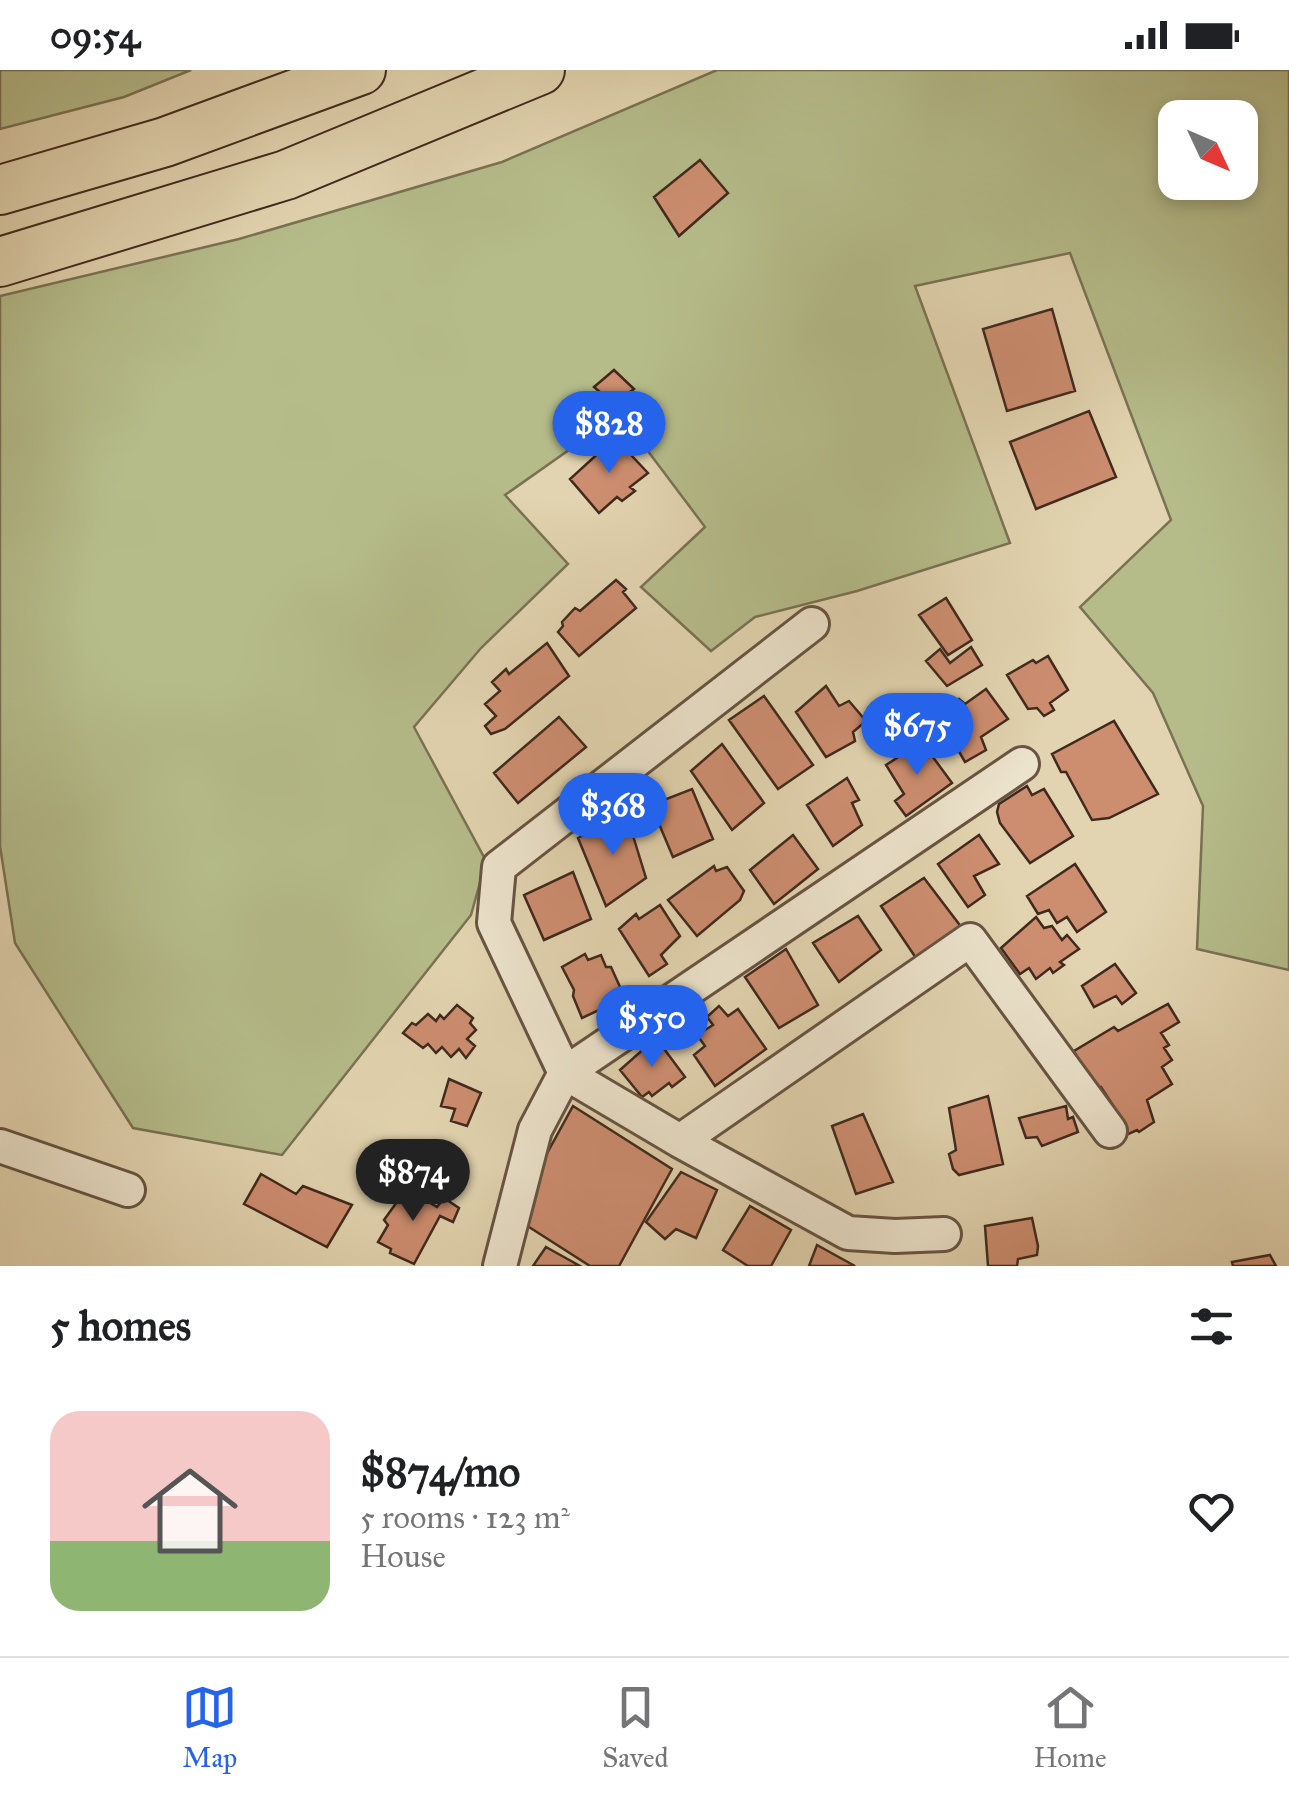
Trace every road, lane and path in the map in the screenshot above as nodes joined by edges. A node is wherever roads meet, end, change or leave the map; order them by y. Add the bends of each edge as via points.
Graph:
1 (362, 70) edge
2 (540, 70) edge
3 (0, 190) edge
4 (0, 262) edge
5 (812, 624) dead end
6 (1022, 764) dead end
7 (565, 1073) junction
8 (1110, 1131) dead end
9 (680, 1142) junction
10 (0, 1146) edge
11 (128, 1190) dead end
12 (944, 1234) dead end
13 (500, 1266) edge

1 - 3 highway via 165,142
2 - 4 highway via 286,175
5 - 7 street via 499,867 494,923
6 - 7 street
7 - 9 street
7 - 13 street via 535,1130
8 - 9 street via 970,940
9 - 12 street via 848,1233
10 - 11 street

